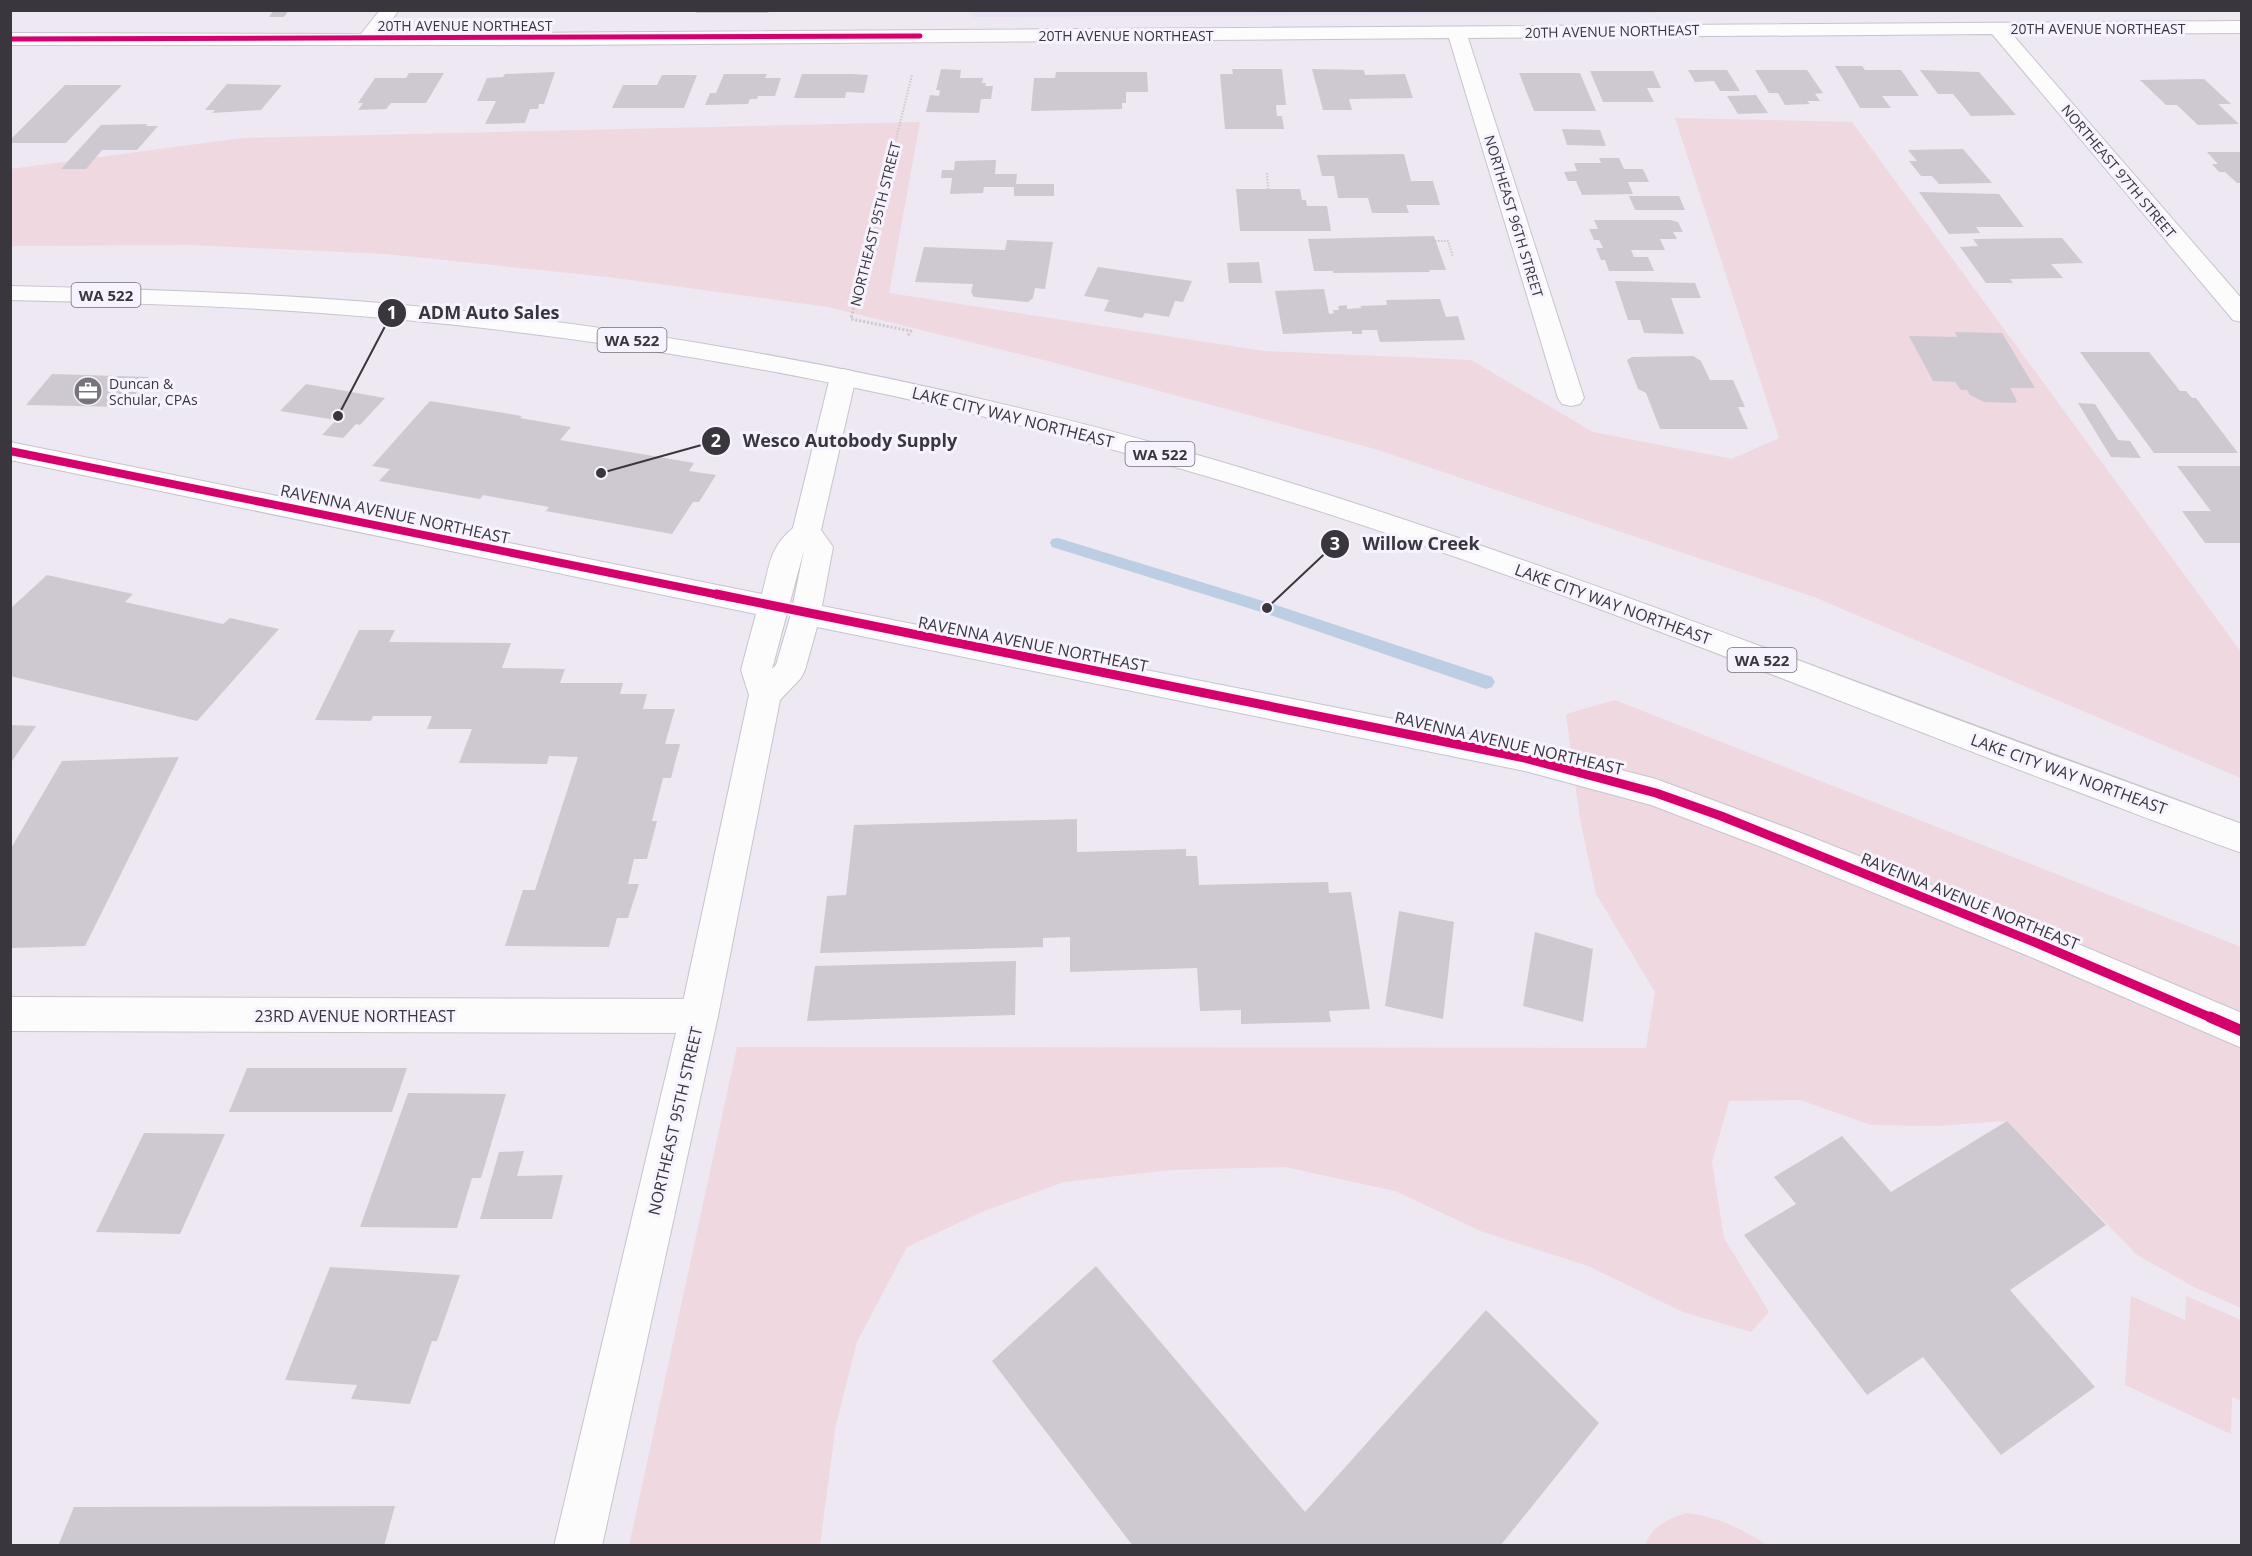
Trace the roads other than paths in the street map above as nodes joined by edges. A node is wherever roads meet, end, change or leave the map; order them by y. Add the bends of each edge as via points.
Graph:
1 (390, 10) edge
2 (2241, 27) edge
3 (1997, 28) junction
4 (1456, 33) junction
5 (368, 38) junction
6 (10, 39) edge
7 (10, 292) edge
8 (2241, 315) edge
9 (843, 377) junction
10 (1571, 398) dead end
11 (10, 451) edge
12 (806, 532) junction
13 (773, 607) junction
14 (806, 614) junction
15 (765, 695) junction
16 (2241, 839) edge
17 (10, 1014) edge
18 (699, 1016) junction
19 (2241, 1031) edge
20 (578, 1545) edge

1 - 5 street
2 - 3 street, 20TH AVENUE NORTHEAST
3 - 4 street, 20TH AVENUE NORTHEAST via 1698,21
3 - 8 street, NORTHEAST 97TH STREET
4 - 5 street, 20TH AVENUE NORTHEAST
4 - 10 street, NORTHEAST 96TH STREET
5 - 6 street, 20TH AVENUE NORTHEAST
7 - 9 street, LAKE CITY WAY NORTHEAST / WA 522 via 201,297 451,317 671,346
9 - 12 street, NORTHEAST 95TH STREET
9 - 16 street, LAKE CITY WAY NORTHEAST / WA 522 via 1028,419 1171,457 1427,537
11 - 13 street, RAVENNA AVENUE NORTHEAST
12 - 13 street, NORTHEAST 95TH STREET via 789,547
12 - 14 street via 819,547
13 - 15 street, NORTHEAST 95TH STREET via 756,670
14 - 15 street via 790,670
14 - 19 street, RAVENNA AVENUE NORTHEAST via 1525,758 1634,786 1721,816 2039,944
15 - 18 street, NORTHEAST 95TH STREET
17 - 18 street, 23RD AVENUE NORTHEAST
18 - 20 street, NORTHEAST 95TH STREET

